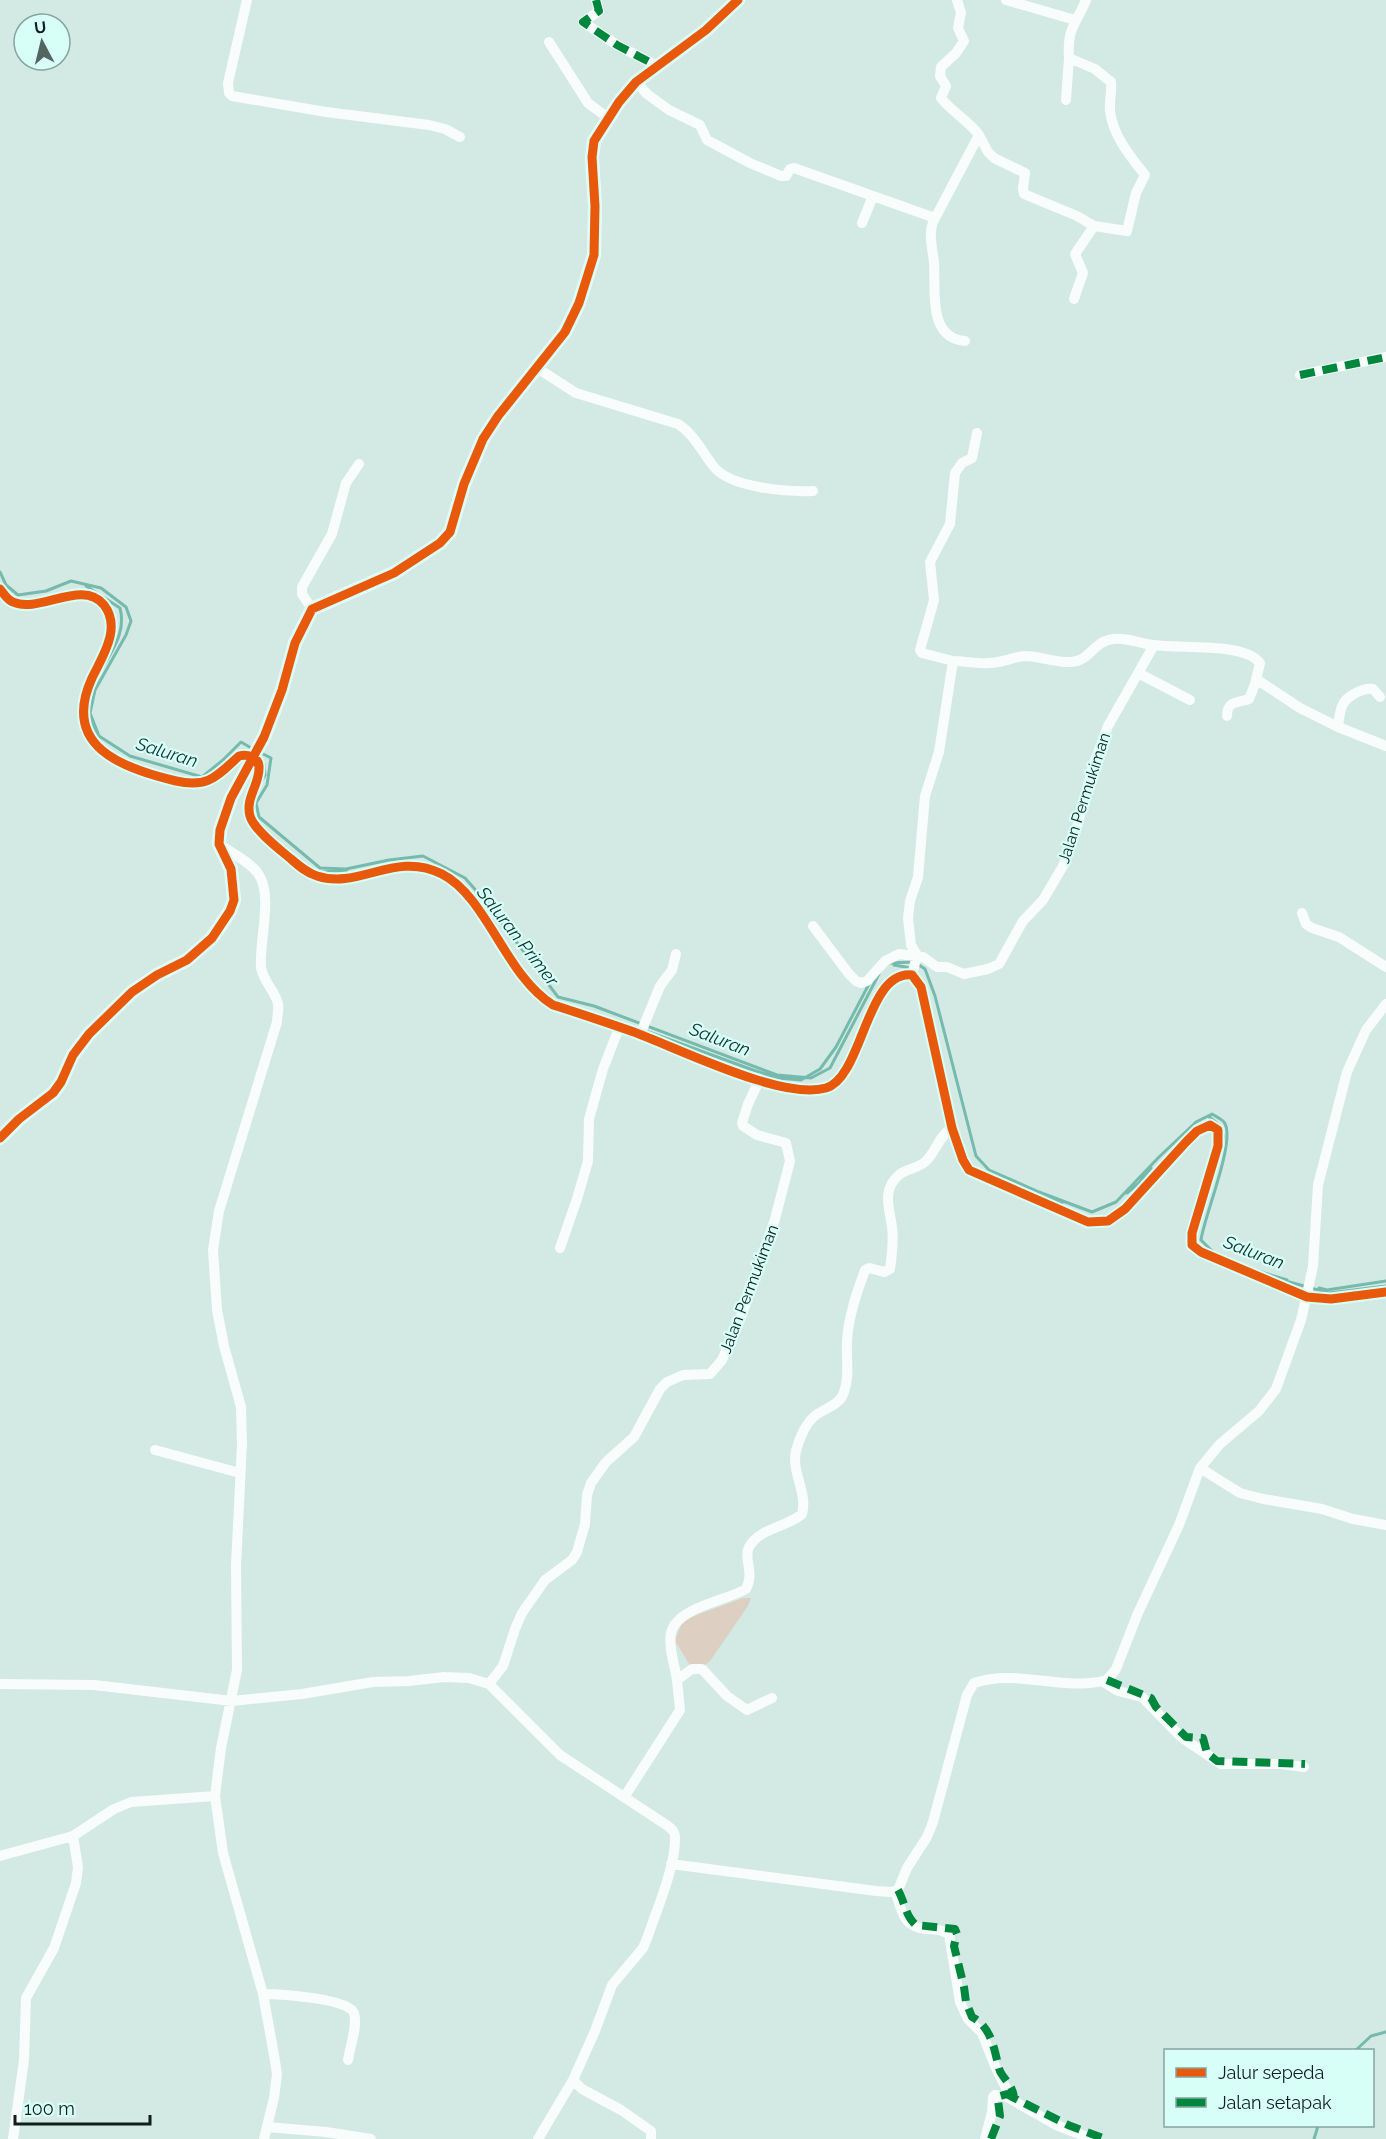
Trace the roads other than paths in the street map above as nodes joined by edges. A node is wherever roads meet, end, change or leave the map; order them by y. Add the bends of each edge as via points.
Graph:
1 (247, 0) edge
2 (596, 0) edge
3 (738, 0) edge
4 (957, 0) edge
5 (1006, 0) edge
6 (1086, 0) edge
7 (1075, 20) junction
8 (549, 42) dead end
9 (1069, 58) junction
10 (657, 66) junction
11 (636, 82) junction
12 (1066, 100) dead end
13 (608, 118) junction
14 (979, 135) junction
15 (460, 137) dead end
16 (873, 196) junction
17 (935, 218) junction
18 (862, 223) dead end
19 (1094, 226) junction
20 (1074, 299) dead end
21 (965, 341) dead end
22 (1386, 357) edge
23 (537, 368) junction
24 (1300, 375) dead end
25 (976, 433) dead end
26 (358, 464) dead end
27 (813, 491) dead end
28 (0, 589) edge
29 (312, 609) junction
30 (1154, 645) junction
31 (953, 661) junction
32 (1138, 673) junction
33 (1256, 679) junction
34 (1380, 697) dead end
35 (1190, 699) dead end
36 (1227, 716) dead end
37 (1338, 727) junction
38 (1386, 746) edge
39 (253, 756) junction
40 (219, 844) junction
41 (1302, 913) dead end
42 (813, 926) dead end
43 (676, 954) dead end
44 (916, 957) junction
45 (1386, 968) edge
46 (913, 974) junction
47 (1386, 1004) edge
48 (619, 1028) junction
49 (642, 1029) junction
50 (759, 1081) junction
51 (952, 1128) junction
52 (0, 1138) edge
53 (560, 1248) dead end
54 (1386, 1292) edge
55 (1307, 1295) junction
56 (155, 1450) dead end
57 (1200, 1468) junction
58 (240, 1473) junction
59 (1386, 1525) edge
60 (677, 1680) junction
61 (1102, 1681) junction
62 (0, 1684) edge
63 (489, 1684) junction
64 (772, 1698) dead end
65 (232, 1701) junction
66 (1304, 1767) dead end
67 (215, 1796) junction
68 (625, 1797) junction
69 (73, 1836) junction
70 (0, 1856) edge
71 (671, 1864) junction
72 (895, 1891) junction
73 (262, 1994) junction
74 (348, 2060) dead end
75 (573, 2080) junction
76 (1007, 2097) junction
77 (267, 2127) junction
78 (13, 2139) edge
79 (264, 2139) edge
80 (371, 2139) edge
81 (538, 2139) edge
82 (651, 2139) edge
83 (985, 2139) edge
84 (1092, 2139) edge

1 - 15 street via 227,88 232,96 429,125
2 - 10 street via 598,11 583,22
3 - 10 street via 706,30
4 - 14 street via 961,14 958,28 964,41 941,68 940,76 946,86 941,98
5 - 7 street
6 - 7 street
7 - 9 street via 1069,37
8 - 13 street via 588,103
9 - 12 street
9 - 19 street via 1095,69 1111,82 1110,111 1118,136 1145,175 1136,193 1129,229 1125,232
10 - 11 street
11 - 13 street
11 - 16 street via 669,110 700,125 707,140 750,163 782,176 794,168
13 - 23 street via 592,150 594,255 565,332
14 - 17 street
14 - 19 street via 994,158 1025,173 1024,194
16 - 17 street
16 - 18 street
17 - 21 street via 930,235 935,311 953,339
19 - 20 street via 1075,254 1083,273
22 - 24 street
23 - 27 street via 576,393 678,424 687,430 716,469 730,479 791,492
23 - 29 street via 483,439 450,532 440,543 394,573
25 - 31 street via 972,458 955,473 950,524 930,562 934,600 920,650
26 - 29 street via 346,483 332,534 302,587
28 - 39 street via 12,602 22,604 78,595 94,597 104,604 110,622 109,640 87,689 84,717 90,738 99,750 135,768 193,784 209,782 239,756
29 - 39 street via 295,643 264,737
30 - 31 street via 1114,639 1099,644 1084,659 1067,662 1027,656 990,663
30 - 32 street, Jalan Permukiman
30 - 33 street via 1226,648 1242,653 1260,661
31 - 44 street via 939,752 925,796 918,877 910,901 908,918
32 - 35 street
32 - 44 street, Jalan Permukiman via 1108,726 1092,766 1063,866 1043,900 1023,921 999,964 964,974
33 - 36 street via 1249,699 1233,702
33 - 37 street
34 - 37 street via 1368,688 1347,698 1341,705
37 - 38 street
39 - 40 street via 225,812
39 - 48 street via 260,769 249,804 251,819 302,868 318,877 347,879 401,866 423,867 445,875 470,898 515,967 543,999
40 - 52 street via 231,869 234,900 212,938 188,960 132,992 89,1034 53,1093
40 - 58 street via 250,866 265,889 261,967 279,1006 219,1211 213,1250 217,1310 241,1407
41 - 45 street via 1312,928 1339,937
42 - 44 street, Jalan Permukiman via 849,974 861,983 891,957 904,953
43 - 49 street
44 - 46 street
46 - 50 street via 898,976 882,993 840,1080 827,1088 797,1090
46 - 51 street via 921,987
47 - 55 street via 1366,1030 1347,1072 1318,1185 1313,1266
48 - 49 street
48 - 53 street via 589,1119 588,1161
49 - 50 street
50 - 63 street, Jalan Permukiman via 743,1126 757,1135 786,1143 790,1161 775,1219 722,1360 710,1374 683,1375 667,1382 634,1437 606,1462 587,1495 585,1524 577,1552 545,1580 522,1613 503,1666
51 - 55 street via 969,1170 1088,1222 1108,1221 1125,1209 1197,1131 1213,1126 1218,1131 1218,1146 1192,1233 1192,1245
51 - 60 street via 943,1133 918,1168 897,1176 888,1194 893,1242 890,1269 865,1270 847,1341 845,1390 840,1400 809,1421 796,1451 802,1514 750,1545 747,1552 751,1570 746,1589 690,1611 675,1624 671,1647
54 - 55 street via 1331,1299
55 - 57 street via 1276,1389 1259,1411 1220,1444
56 - 58 street
57 - 59 street via 1240,1493
57 - 61 street via 1116,1669
58 - 65 street via 237,1670
60 - 64 street via 700,1668 747,1710
60 - 68 street via 680,1710
61 - 66 street via 1118,1691 1142,1697 1181,1737 1221,1764
61 - 72 street via 1000,1678 974,1683 967,1695 933,1822
62 - 65 street via 94,1685
63 - 65 street via 444,1677 373,1682
63 - 68 street via 560,1755
65 - 67 street
67 - 69 street via 131,1802
67 - 73 street via 223,1853
68 - 71 street via 674,1832
69 - 70 street
69 - 78 street via 78,1867 76,1883 54,1948 26,1998 24,2060
71 - 72 street via 803,1883
71 - 75 street via 643,1948 612,1985
72 - 76 street via 909,1924 949,1934 960,2002 968,2019 982,2032
73 - 74 street via 289,1994 351,2008 353,2031
73 - 77 street via 277,2074
75 - 81 street
75 - 82 street via 633,2117 651,2131
76 - 83 street via 993,2097
76 - 84 street via 1056,2125
77 - 79 street
77 - 80 street

